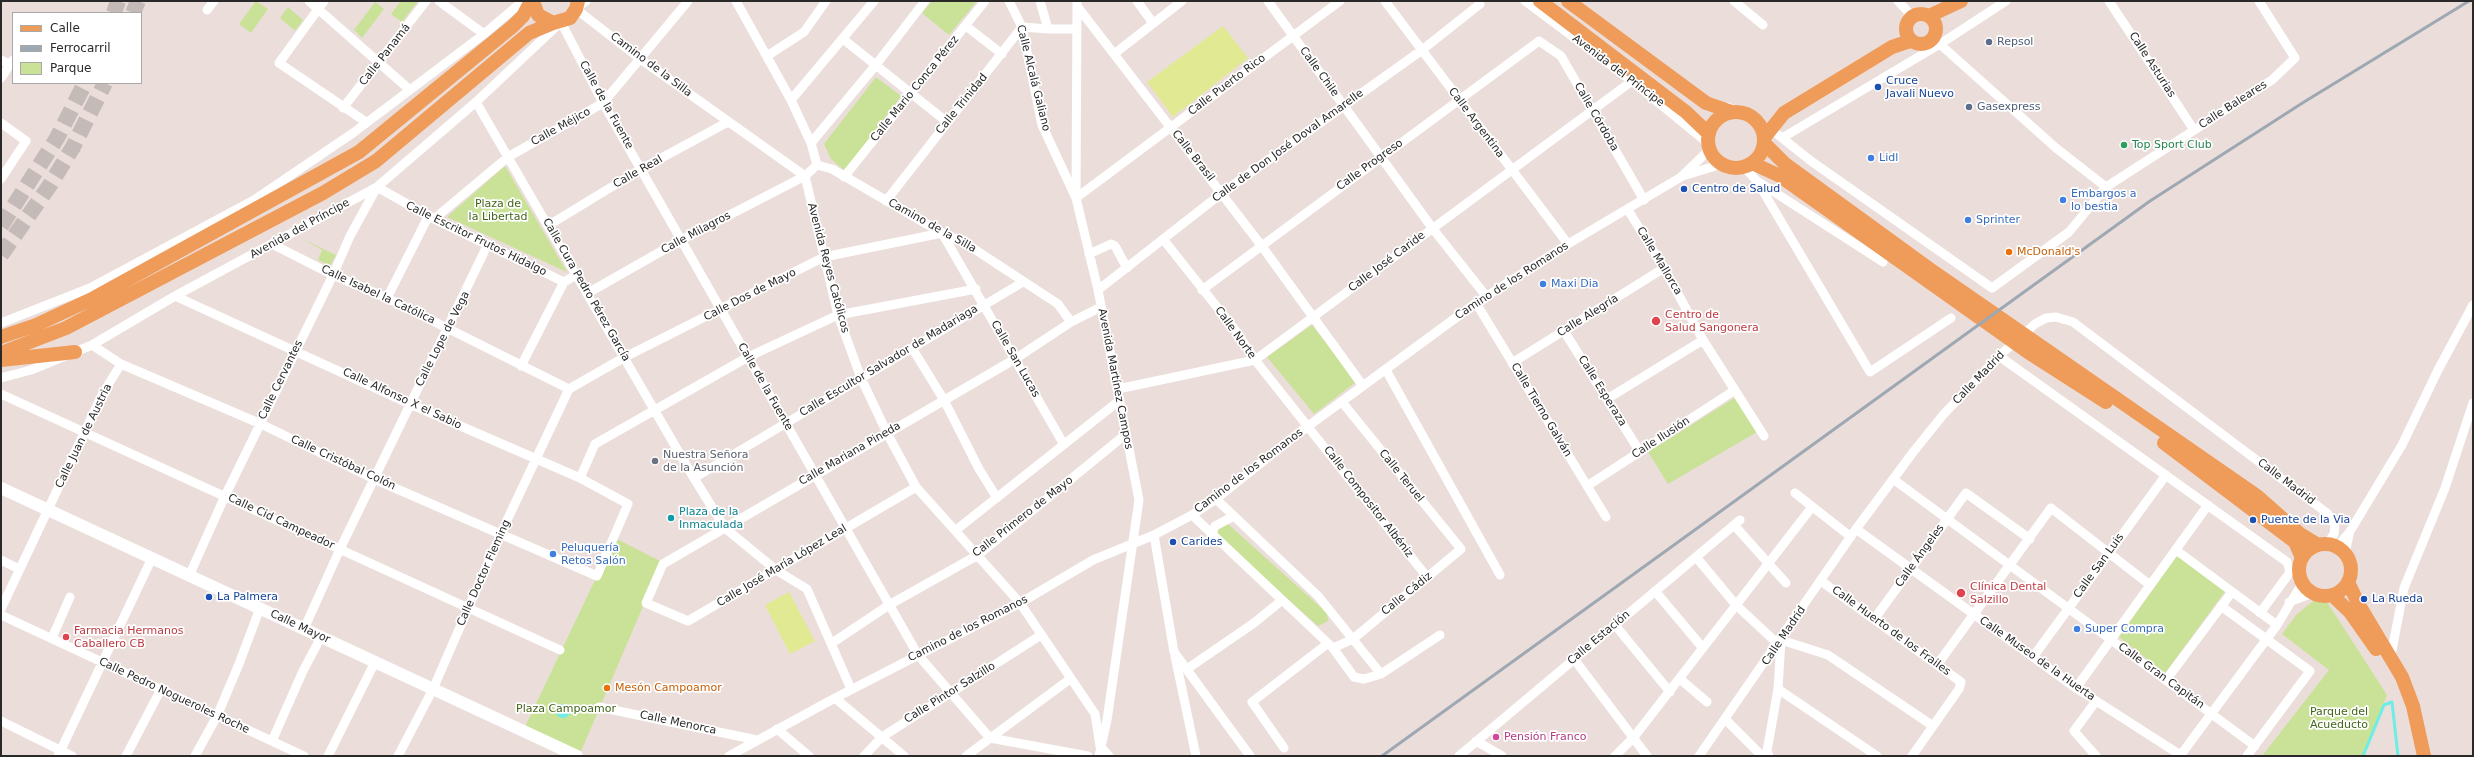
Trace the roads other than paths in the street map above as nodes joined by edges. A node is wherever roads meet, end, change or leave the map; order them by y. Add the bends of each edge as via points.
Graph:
1 (214, 1) edge
2 (309, 1) edge
3 (324, 1) edge
4 (426, 1) edge
5 (440, 1) edge
6 (523, 1) edge
7 (532, 1) edge
8 (688, 1) edge
9 (736, 1) edge
10 (826, 1) edge
11 (874, 1) edge
12 (925, 1) edge
13 (985, 1) edge
14 (1009, 1) edge
15 (1040, 1) edge
16 (1138, 1) edge
17 (1182, 1) edge
18 (1268, 1) edge
19 (1340, 1) edge
20 (1385, 1) edge
21 (1525, 1) edge
22 (1540, 1) edge
23 (1568, 1) edge
24 (1579, 1) edge
25 (1734, 1) edge
26 (1898, 1) edge
27 (2006, 1) edge
28 (2110, 1) edge
29 (2259, 1) edge
30 (580, 3) edge
31 (1077, 3) edge
32 (1480, 4) dead end
33 (1957, 4) edge
34 (318, 9) junction
35 (208, 10) dead end
36 (1912, 16) junction
37 (1929, 16) junction
38 (557, 22) junction
39 (1153, 23) junction
40 (1763, 25) dead end
41 (966, 26) junction
42 (1022, 27) junction
43 (1048, 29) junction
44 (1076, 29) junction
45 (484, 34) junction
46 (1293, 36) junction
47 (1908, 36) junction
48 (1936, 37) junction
49 (843, 39) junction
50 (1539, 41) joint
51 (1422, 50) junction
52 (1002, 54) junction
53 (1114, 54) junction
54 (767, 56) junction
55 (639, 58) junction
56 (1, 60) edge
57 (380, 62) junction
58 (11, 63) edge
59 (875, 66) junction
60 (1, 78) edge
61 (1632, 81) junction
62 (410, 90) junction
63 (912, 94) junction
64 (791, 100) junction
65 (1459, 100) junction
66 (476, 102) junction
67 (604, 103) junction
68 (1344, 106) junction
69 (343, 108) junction
70 (1592, 111) junction
71 (1784, 113) junction
72 (1742, 114) junction
73 (366, 122) junction
74 (728, 122) junction
75 (947, 122) junction
76 (1, 123) edge
77 (1170, 127) junction
78 (2194, 130) junction
79 (1765, 137) junction
80 (1782, 138) junction
81 (811, 143) junction
82 (1709, 143) junction
83 (508, 157) junction
84 (1381, 157) junction
85 (1722, 164) junction
86 (817, 165) junction
87 (1748, 165) junction
88 (641, 169) junction
89 (1512, 170) junction
90 (804, 176) junction
91 (844, 176) junction
92 (1681, 177) junction
93 (1, 179) edge
94 (1757, 182) junction
95 (377, 187) junction
96 (2106, 187) junction
97 (1222, 194) junction
98 (1076, 198) junction
99 (1644, 200) junction
100 (886, 201) junction
101 (1628, 210) junction
102 (431, 217) junction
103 (549, 225) junction
104 (1433, 229) junction
105 (942, 233) junction
106 (1164, 239) junction
107 (681, 240) junction
108 (272, 244) junction
109 (488, 244) junction
110 (1568, 244) junction
111 (1262, 245) junction
112 (1089, 254) junction
113 (824, 257) junction
114 (1883, 262) dead end
115 (1127, 268) junction
116 (1664, 268) junction
117 (1924, 272) junction
118 (333, 275) junction
119 (576, 275) junction
120 (564, 282) junction
121 (1023, 282) junction
122 (976, 289) junction
123 (1098, 290) junction
124 (1202, 290) junction
125 (588, 293) junction
126 (176, 296) junction
127 (1486, 296) junction
128 (387, 298) junction
129 (1476, 303) junction
130 (984, 304) junction
131 (2473, 305) edge
132 (1100, 307) junction
133 (721, 310) junction
134 (838, 315) junction
135 (1315, 317) junction
136 (1951, 318) dead end
137 (1071, 322) junction
138 (1, 323) edge
139 (448, 329) junction
140 (1564, 331) junction
141 (1, 337) edge
142 (1703, 340) junction
143 (92, 345) junction
144 (912, 348) junction
145 (2032, 348) junction
146 (296, 350) junction
147 (75, 352) junction
148 (1, 353) edge
149 (1999, 356) junction
150 (625, 357) junction
151 (748, 357) junction
152 (1015, 359) junction
153 (1, 360) edge
154 (1255, 360) junction
155 (1512, 363) junction
156 (121, 364) junction
157 (521, 366) junction
158 (1386, 370) junction
159 (1, 378) edge
160 (861, 378) junction
161 (1363, 386) junction
162 (569, 389) junction
163 (1118, 389) junction
164 (1735, 390) junction
165 (1, 394) edge
166 (1607, 399) junction
167 (944, 400) junction
168 (1120, 400) junction
169 (1342, 402) junction
170 (2473, 403) edge
171 (410, 404) junction
172 (656, 410) junction
173 (785, 423) junction
174 (260, 424) junction
175 (1308, 427) junction
176 (85, 432) junction
177 (887, 433) junction
178 (1126, 434) junction
179 (1764, 436) dead end
180 (1063, 444) junction
181 (1640, 452) junction
182 (536, 460) junction
183 (814, 475) junction
184 (2166, 475) junction
185 (580, 478) junction
186 (694, 478) junction
187 (374, 479) junction
188 (1893, 479) junction
189 (1587, 486) junction
190 (916, 487) junction
191 (1, 488) edge
192 (1795, 493) dead end
193 (225, 496) junction
194 (998, 498) junction
195 (1216, 499) junction
196 (2208, 505) junction
197 (1812, 507) junction
198 (48, 510) junction
199 (1192, 515) junction
200 (1234, 516) junction
201 (1606, 517) dead end
202 (1947, 518) junction
203 (725, 528) junction
204 (845, 528) junction
205 (956, 530) junction
206 (501, 533) junction
207 (1854, 533) junction
208 (1212, 534) junction
209 (1154, 535) junction
210 (2030, 538) junction
211 (1134, 543) junction
212 (2332, 547) junction
213 (340, 549) junction
214 (1461, 550) joint
215 (2176, 550) junction
216 (2108, 552) junction
217 (978, 555) junction
218 (1696, 557) junction
219 (152, 558) junction
220 (2302, 558) junction
221 (1, 560) edge
222 (1769, 563) junction
223 (2010, 565) junction
224 (19, 569) junction
225 (1911, 569) junction
226 (776, 570) junction
227 (189, 576) junction
228 (597, 576) joint
229 (1500, 576) dead end
230 (1427, 578) junction
231 (1821, 581) junction
232 (2303, 582) junction
233 (2348, 582) junction
234 (1786, 583) dead end
235 (2150, 585) junction
236 (1655, 591) junction
237 (2232, 592) junction
238 (2313, 593) junction
239 (2332, 595) junction
240 (70, 597) dead end
241 (1281, 601) junction
242 (646, 602) joint
243 (2289, 602) junction
244 (1020, 603) junction
245 (889, 605) junction
246 (1736, 605) junction
247 (2221, 606) junction
248 (470, 607) junction
249 (260, 608) junction
250 (2068, 608) junction
251 (1, 609) edge
252 (2260, 612) junction
253 (1, 615) edge
254 (1974, 615) junction
255 (1875, 618) junction
256 (1615, 625) junction
257 (2277, 625) junction
258 (304, 629) junction
259 (1440, 634) dead end
260 (1041, 635) junction
261 (321, 637) junction
262 (52, 638) junction
263 (1353, 639) junction
264 (2266, 639) junction
265 (2111, 640) junction
266 (1780, 642) junction
267 (832, 643) junction
268 (1330, 646) junction
269 (1702, 647) junction
270 (560, 650) dead end
271 (1174, 652) junction
272 (918, 655) junction
273 (2391, 655) junction
274 (2032, 657) junction
275 (1574, 659) junction
276 (376, 662) junction
277 (103, 663) junction
278 (1937, 666) junction
279 (1187, 669) junction
280 (1381, 674) junction
281 (1070, 679) junction
282 (1680, 679) junction
283 (2166, 680) junction
284 (2076, 688) junction
285 (433, 689) junction
286 (851, 689) junction
287 (1778, 689) junction
288 (160, 691) junction
289 (952, 692) junction
290 (1670, 692) junction
291 (834, 698) junction
292 (2096, 701) junction
293 (1707, 702) dead end
294 (599, 707) dead end
295 (2211, 714) junction
296 (216, 716) junction
297 (1726, 720) junction
298 (1, 721) edge
299 (1933, 726) junction
300 (777, 729) junction
301 (882, 736) junction
302 (1634, 737) junction
303 (990, 738) junction
304 (757, 740) junction
305 (272, 741) junction
306 (1476, 741) junction
307 (1100, 746) junction
308 (2255, 746) junction
309 (1284, 748) dead end
310 (59, 754) edge
311 (571, 755) edge
312 (72, 756) edge
313 (126, 756) edge
314 (195, 756) edge
315 (303, 756) edge
316 (328, 756) edge
317 (398, 756) edge
318 (729, 756) edge
319 (809, 756) edge
320 (864, 756) edge
321 (904, 756) edge
322 (966, 756) edge
323 (1088, 756) edge
324 (1099, 756) edge
325 (1109, 756) edge
326 (1196, 756) edge
327 (1250, 756) edge
328 (1459, 756) edge
329 (1502, 756) edge
330 (1615, 756) edge
331 (1647, 756) edge
332 (1699, 756) edge
333 (1762, 756) edge
334 (1769, 756) edge
335 (1877, 756) edge
336 (1912, 756) edge
337 (2096, 756) edge
338 (2181, 756) edge
339 (2247, 756) edge
340 (2414, 756) edge
341 (2424, 756) edge

1 - 35 street
2 - 34 street
3 - 34 street
4 - 57 street, Calle Panamá
5 - 45 street
6 - 45 street
7 - 38 main road via 538,15
7 - 141 main road via 514,26 359,152 94,298 36,325
8 - 55 street, Calle Méjico
9 - 54 street
10 - 54 street via 804,32
11 - 49 street
12 - 59 street
13 - 41 street, Calle Mario Conca Pérez
14 - 42 street, Calle Alcalá Galiano
15 - 43 street
16 - 39 street
17 - 39 street
18 - 46 street, Calle Chile
19 - 46 street, Calle Puerto Rico
20 - 51 street, Calle Argentina
21 - 61 street, Avenida del Príncipe
22 - 82 main road, Avenida del Príncipe via 1686,112
23 - 72 main road via 1706,103
24 - 72 street via 1710,100
25 - 40 street
26 - 36 street
27 - 48 street
28 - 78 street, Calle Asturias
29 - 78 street, Calle Baleares via 2295,58 2272,80
30 - 38 main road via 570,18
30 - 55 street, Camino de la Silla
31 - 44 street, Avenida Martínez Campos
31 - 53 street, Calle Brasil
32 - 51 street, Calle de Don José Doval Amarelle
33 - 37 main road
33 - 48 main road
34 - 57 street
34 - 69 street via 279,63
36 - 37 main road via 1921,13
36 - 47 main road via 1906,23
37 - 48 main road via 1935,24
38 - 66 street, Avenida del Príncipe
38 - 67 street, Calle de la Fuente
38 - 148 main road, Avenida del Príncipe via 529,33 376,161 323,193 66,328
39 - 53 street
41 - 52 street
41 - 63 street, Calle Mario Conca Pérez
42 - 43 street
42 - 52 street, Calle Trinidad
42 - 98 street, Calle Alcalá Galiano via 1042,125
43 - 44 street
44 - 98 street, Avenida Martínez Campos
45 - 62 street
46 - 68 street, Calle Chile
46 - 77 street, Calle Puerto Rico
47 - 48 main road via 1925,44
47 - 71 main road
48 - 80 street
48 - 96 street via 2056,148
49 - 59 street
49 - 64 street
50 - 65 street, Calle Progreso
50 - 70 street, Calle Córdoba via 1561,56
51 - 65 street, Calle Argentina
51 - 68 street, Calle de Don José Doval Amarelle
52 - 75 street, Calle Trinidad
53 - 77 street, Calle Brasil
54 - 64 street
55 - 67 street, Calle Méjico
55 - 74 street, Camino de la Silla
56 - 58 street
57 - 62 street
57 - 69 street, Calle Panamá
58 - 60 street
59 - 63 street
59 - 81 street
61 - 70 street, Calle José Caride
61 - 82 street, Avenida del Príncipe
62 - 73 street
63 - 75 street
63 - 91 street, Calle Mario Conca Pérez
64 - 81 street
65 - 84 street, Calle Progreso
65 - 89 street, Calle Argentina
66 - 83 street, Calle Cura Pedro Pérez García
66 - 95 street, Avenida del Príncipe
67 - 83 street, Calle Méjico
67 - 88 street, Calle de la Fuente
68 - 84 street, Calle Chile
68 - 97 street, Calle de Don José Doval Amarelle
69 - 73 street
70 - 89 street, Calle José Caride
70 - 99 street, Calle Córdoba
71 - 72 main road
71 - 79 main road
72 - 79 main road via 1762,130
72 - 82 main road via 1717,120
73 - 138 street via 254,200 90,288
74 - 88 street, Calle Real
74 - 90 street, Camino de la Silla
75 - 100 street, Calle Trinidad
76 - 93 street via 26,141
77 - 97 street, Calle Brasil
77 - 98 street, Calle Puerto Rico
78 - 96 street, Calle Baleares
79 - 80 street
79 - 87 main road via 1758,158
79 - 117 main road via 1785,164
80 - 96 street, Calle Baleares via 1992,288 2069,232
81 - 86 street
82 - 85 main road
82 - 92 street, Camino de los Romanos
83 - 102 street, Calle Méjico
83 - 103 street, Calle Cura Pedro Pérez García
84 - 104 street, Calle Chile
84 - 111 street, Calle Progreso
85 - 87 main road via 1729,167
85 - 92 street, Camino de los Romanos
86 - 90 street
86 - 91 street, Camino de la Silla
87 - 94 street
87 - 117 main road via 1780,176
88 - 103 street, Calle Real
88 - 107 street, Calle de la Fuente
89 - 104 street, Calle José Caride
89 - 110 street, Calle Argentina
90 - 107 street, Calle Milagros
90 - 113 street, Avenida Reyes Católicos
91 - 100 street, Camino de la Silla
92 - 99 street, Camino de los Romanos
94 - 114 street
94 - 136 street via 1870,372
95 - 102 street, Calle Escritor Frutos Hidalgo
95 - 108 street, Avenida del Príncipe
95 - 118 street, Calle Cervantes via 350,236
97 - 106 street, Calle de Don José Doval Amarelle
97 - 111 street, Calle Brasil
98 - 112 street, Avenida Martínez Campos
99 - 101 street, Camino de los Romanos
100 - 105 street, Camino de la Silla
101 - 110 street, Camino de los Romanos
101 - 116 street, Calle Mallorca
102 - 109 street, Calle Escritor Frutos Hidalgo
102 - 128 street
103 - 119 street, Calle Cura Pedro Pérez García
104 - 127 street, Calle Chile
104 - 135 street, Calle José Caride
105 - 113 street, Calle Dos de Mayo
105 - 121 street, Camino de la Silla via 962,241
105 - 122 street, Calle San Lucas
106 - 115 street, Calle de Don José Doval Amarelle
106 - 124 street, Calle Norte
107 - 125 street, Calle Milagros
107 - 133 street, Calle de la Fuente
108 - 118 street, Calle Isabel la Católica
108 - 126 street, Avenida del Príncipe
109 - 120 street, Calle Escritor Frutos Hidalgo
109 - 139 street, Calle Lope de Vega
110 - 127 street, Camino de los Romanos
111 - 124 street, Calle Progreso
111 - 135 street, Calle Brasil
112 - 115 street via 1111,244 1115,246
112 - 123 street, Avenida Martínez Campos
113 - 133 street, Calle Dos de Mayo
113 - 134 street, Avenida Reyes Católicos
115 - 123 street, Calle de Don José Doval Amarelle
116 - 140 street, Calle Alegría
116 - 142 street, Calle Mallorca
117 - 145 main road
118 - 128 street, Calle Isabel la Católica
118 - 146 street, Calle Cervantes
119 - 120 street
119 - 125 street, Calle Cura Pedro Pérez García
120 - 157 street
121 - 130 street, Calle Escultor Salvador de Madariaga
121 - 137 street, Camino de la Silla via 1058,304
122 - 130 street, Calle San Lucas
122 - 134 street
123 - 132 street, Avenida Martínez Campos
124 - 154 street, Calle Norte via 1236,331
125 - 150 street, Calle Cura Pedro Pérez García
126 - 143 street, Avenida del Príncipe
126 - 146 street, Calle Alfonso X el Sabio
127 - 129 street, Camino de los Romanos
128 - 139 street, Calle Isabel la Católica
129 - 155 street, Calle Tierno Galván
129 - 158 street, Camino de los Romanos
130 - 144 street, Calle Escultor Salvador de Madariaga
130 - 152 street, Calle San Lucas
131 - 212 street via 2402,445 2349,533
132 - 137 street
132 - 163 street, Avenida Martínez Campos
133 - 150 street, Calle Dos de Mayo
133 - 151 street, Calle de la Fuente
134 - 151 street
134 - 160 street, Avenida Reyes Católicos
135 - 154 street, Calle José Caride
135 - 161 street, Calle Brasil
137 - 152 street, Calle Mariana Pineda
139 - 157 street, Calle Isabel la Católica
139 - 171 street, Calle Lope de Vega
140 - 155 street, Calle Alegría
140 - 166 street, Calle Esperaza
142 - 164 street, Calle Mallorca
142 - 166 street
143 - 147 street, Avenida del Príncipe
143 - 156 street, Calle Cristóbal Colón
144 - 160 street, Calle Escultor Salvador de Madariaga
144 - 167 street
145 - 212 main road via 2257,496 2300,534
145 - 220 main road via 2245,502 2295,542
146 - 171 street, Calle Alfonso X el Sabio
146 - 174 street, Calle Cervantes
147 - 153 main road
147 - 159 street, Avenida del Príncipe via 31,370
149 - 184 street
149 - 188 street, Calle Madrid via 1943,415
149 - 212 street, Calle Madrid via 2035,324 2046,318 2056,317 2073,322 2327,513 2335,524
150 - 162 street, Calle Dos de Mayo
150 - 172 street, Calle Cura Pedro Pérez García
151 - 172 street
151 - 173 street, Calle de la Fuente
152 - 167 street, Calle Mariana Pineda
152 - 180 street, Calle San Lucas
154 - 163 street, Calle José Caride
154 - 175 street, Calle Norte
155 - 189 street, Calle Tierno Galván
156 - 174 street, Calle Cristóbal Colón
156 - 176 street, Calle Juan de Austria via 103,393
157 - 162 street, Calle Isabel la Católica
158 - 161 street, Camino de los Romanos
158 - 229 street
160 - 173 street, Calle Escultor Salvador de Madariaga
160 - 177 street, Avenida Reyes Católicos
161 - 169 street, Camino de los Romanos
162 - 182 street, Calle Doctor Fleming
163 - 168 street, Avenida Martínez Campos
164 - 179 street, Calle Mallorca
164 - 181 street, Calle Ilusión
165 - 176 street, Calle Cid Campeador
166 - 181 street, Calle Esperaza
167 - 177 street, Calle Mariana Pineda
167 - 194 street via 979,468
168 - 178 street, Avenida Martínez Campos
168 - 180 street
169 - 175 street, Camino de los Romanos
169 - 214 street, Calle Teruel
170 - 273 street via 2445,488 2404,588
171 - 182 street, Calle Alfonso X el Sabio
171 - 187 street, Calle Lope de Vega
172 - 185 street via 595,444
172 - 186 street, Calle Cura Pedro Pérez García
173 - 183 street, Calle de la Fuente
173 - 186 street, Calle Escultor Salvador de Madariaga
174 - 187 street, Calle Cristóbal Colón
174 - 193 street, Calle Cervantes
175 - 195 street, Camino de los Romanos
175 - 230 street, Calle Compositor Albéniz
176 - 193 street, Calle Cid Campeador
176 - 198 street, Calle Juan de Austria
177 - 183 street, Calle Mariana Pineda
177 - 190 street, Avenida Reyes Católicos
178 - 211 street, Avenida Martínez Campos via 1139,500
178 - 217 street, Calle Primero de Mayo
180 - 194 street
181 - 189 street, Calle Ilusión
182 - 185 street, Calle Alfonso X el Sabio
182 - 206 street, Calle Doctor Fleming
183 - 203 street, Calle Mariana Pineda
183 - 204 street, Calle de la Fuente
184 - 196 street
184 - 216 street, Calle San Luis
185 - 228 street, Calle Alfonso X el Sabio via 628,504
186 - 203 street, Calle Cura Pedro Pérez García
187 - 206 street, Calle Cristóbal Colón
187 - 213 street, Calle Lope de Vega
188 - 202 street, Calle Gran Capitán
188 - 207 street, Calle Madrid
189 - 201 street, Calle Tierno Galván
190 - 204 street, Calle José María López Leal
190 - 205 street, Avenida Reyes Católicos
191 - 198 main road, Calle Mayor
192 - 197 street, Calle Museo de la Huerta
193 - 213 street, Calle Cid Campeador
193 - 227 street, Calle Cervantes
194 - 205 street
195 - 199 street, Camino de los Romanos
195 - 200 street
196 - 215 street
196 - 252 street via 2290,566 2288,575
197 - 207 street, Calle Museo de la Huerta
197 - 222 street
198 - 219 main road, Calle Mayor
198 - 224 street, Calle Juan de Austria
199 - 208 street
199 - 209 street, Camino de los Romanos
200 - 208 street via 1215,526
200 - 263 street via 1318,596
202 - 210 street, Calle Ángeles via 1966,493
202 - 223 street, Calle Gran Capitán
202 - 225 street, Calle Ángeles
203 - 226 street, Calle Cura Pedro Pérez García
203 - 242 street, Calle Mariana Pineda via 664,564
204 - 226 street, Calle José María López Leal
204 - 245 street, Calle de la Fuente
205 - 217 street, Avenida Reyes Católicos
206 - 228 street, Calle Cristóbal Colón
206 - 248 street, Calle Doctor Fleming
207 - 225 street, Calle Museo de la Huerta
207 - 231 street, Calle Madrid
208 - 241 street
209 - 211 street, Camino de los Romanos
209 - 271 street
210 - 216 street via 2051,508
210 - 223 street
211 - 244 street, Camino de los Romanos via 1093,560
211 - 307 street, Avenida Martínez Campos via 1107,720
212 - 220 main road via 2308,550
212 - 233 main road via 2349,562 2351,572
213 - 248 street, Calle Cid Campeador
213 - 258 street, Calle Lope de Vega
214 - 230 street, Calle Cádiz
215 - 235 street
215 - 237 street
216 - 235 street
216 - 250 street, Calle San Luis
217 - 244 street, Avenida Reyes Católicos
217 - 245 street, Calle Primero de Mayo
218 - 222 street, Calle Estación via 1737,522
218 - 236 street, Calle Estación
218 - 246 street
219 - 227 main road, Calle Mayor
219 - 277 street
220 - 232 main road via 2299,568
221 - 224 street
222 - 234 street
222 - 246 street
223 - 250 street, Calle Gran Capitán
223 - 254 street
224 - 251 street, Calle Juan de Austria
225 - 254 street, Calle Museo de la Huerta
225 - 255 street, Calle Ángeles
226 - 242 street, Calle José María López Leal via 688,621
226 - 267 street, Calle Cura Pedro Pérez García via 807,589
227 - 249 main road, Calle Mayor
230 - 263 street, Calle Cádiz
231 - 255 street, Calle Huerto de los Frailes
231 - 266 street, Calle Madrid
232 - 238 main road
232 - 243 street
233 - 239 main road via 2342,590
233 - 273 main road via 2358,605
235 - 265 street
236 - 256 street, Calle Estación
236 - 269 street
237 - 247 street
237 - 252 street
238 - 239 main road
238 - 243 street
239 - 340 main road via 2350,612 2385,664 2407,714
240 - 262 street
241 - 268 street
241 - 279 street
243 - 257 street
244 - 260 street, Avenida Reyes Católicos
244 - 272 street, Camino de los Romanos
245 - 267 street, Calle Primero de Mayo
245 - 272 street, Calle de la Fuente
246 - 266 street
246 - 269 street
247 - 264 street
247 - 283 street
248 - 270 street, Calle Cid Campeador
248 - 285 street, Calle Doctor Fleming
249 - 258 main road, Calle Mayor
249 - 296 street
250 - 265 street, Calle Gran Capitán
250 - 274 street, Calle San Luis
252 - 257 street
253 - 262 street, Calle Pedro Nogueroles Roche
254 - 274 street, Calle Museo de la Huerta
254 - 278 street
255 - 278 street, Calle Huerto de los Frailes
256 - 275 street, Calle Estación
256 - 290 street
257 - 264 street
258 - 261 main road, Calle Mayor
259 - 280 street
260 - 281 street, Avenida Reyes Católicos
260 - 289 street, Calle Pintor Salzillo
261 - 276 main road, Calle Mayor
261 - 305 street
262 - 277 street, Calle Pedro Nogueroles Roche
263 - 268 street, Calle Cádiz
263 - 280 street
264 - 295 street
264 - 308 street via 2310,671
265 - 283 street, Calle Gran Capitán
265 - 284 street
266 - 287 street
266 - 297 street, Calle Madrid
266 - 299 street via 1828,655
267 - 286 street, Calle Cura Pedro Pérez García
268 - 280 street via 1354,677 1364,679
268 - 309 street, Calle Cádiz via 1252,702
269 - 282 street
271 - 279 street
271 - 326 street
272 - 286 street, Camino de los Romanos
272 - 289 street, Calle de la Fuente
273 - 341 main road via 2413,706
274 - 284 street, Calle Museo de la Huerta
275 - 302 street
275 - 306 street, Calle Estación
276 - 285 main road, Calle Mayor
276 - 316 street
277 - 288 street, Calle Pedro Nogueroles Roche
277 - 310 street
278 - 299 street, Calle Huerto de los Frailes via 1961,682 1960,689
279 - 327 street
281 - 303 street
281 - 307 street, Avenida Reyes Católicos via 1095,714
282 - 290 street
282 - 293 street
283 - 295 street, Calle Gran Capitán
284 - 292 street, Calle Museo de la Huerta
285 - 311 main road, Calle Mayor
285 - 317 street, Calle Doctor Fleming
286 - 291 street, Camino de los Romanos
287 - 334 street
287 - 335 street
288 - 296 street, Calle Pedro Nogueroles Roche
288 - 313 street
289 - 301 street, Calle Pintor Salzillo
289 - 303 street, Calle de la Fuente
290 - 302 street
291 - 300 street, Camino de los Romanos
291 - 301 street
292 - 337 street via 2074,731
292 - 338 street, Calle Museo de la Huerta
294 - 304 street, Calle Menorca
295 - 308 street, Calle Gran Capitán
295 - 338 street
296 - 305 street, Calle Pedro Nogueroles Roche
296 - 314 street
297 - 332 street, Calle Madrid
297 - 333 street
298 - 310 street
299 - 336 street
300 - 304 street, Camino de los Romanos
300 - 319 street
301 - 320 street, Calle Pintor Salzillo
301 - 321 street
302 - 330 street
302 - 331 street
303 - 322 street
303 - 323 street
304 - 318 street, Camino de los Romanos
305 - 315 street, Calle Pedro Nogueroles Roche
306 - 328 street, Calle Estación
306 - 329 street
307 - 324 street, Avenida Martínez Campos
307 - 325 street
308 - 339 street
310 - 312 street

